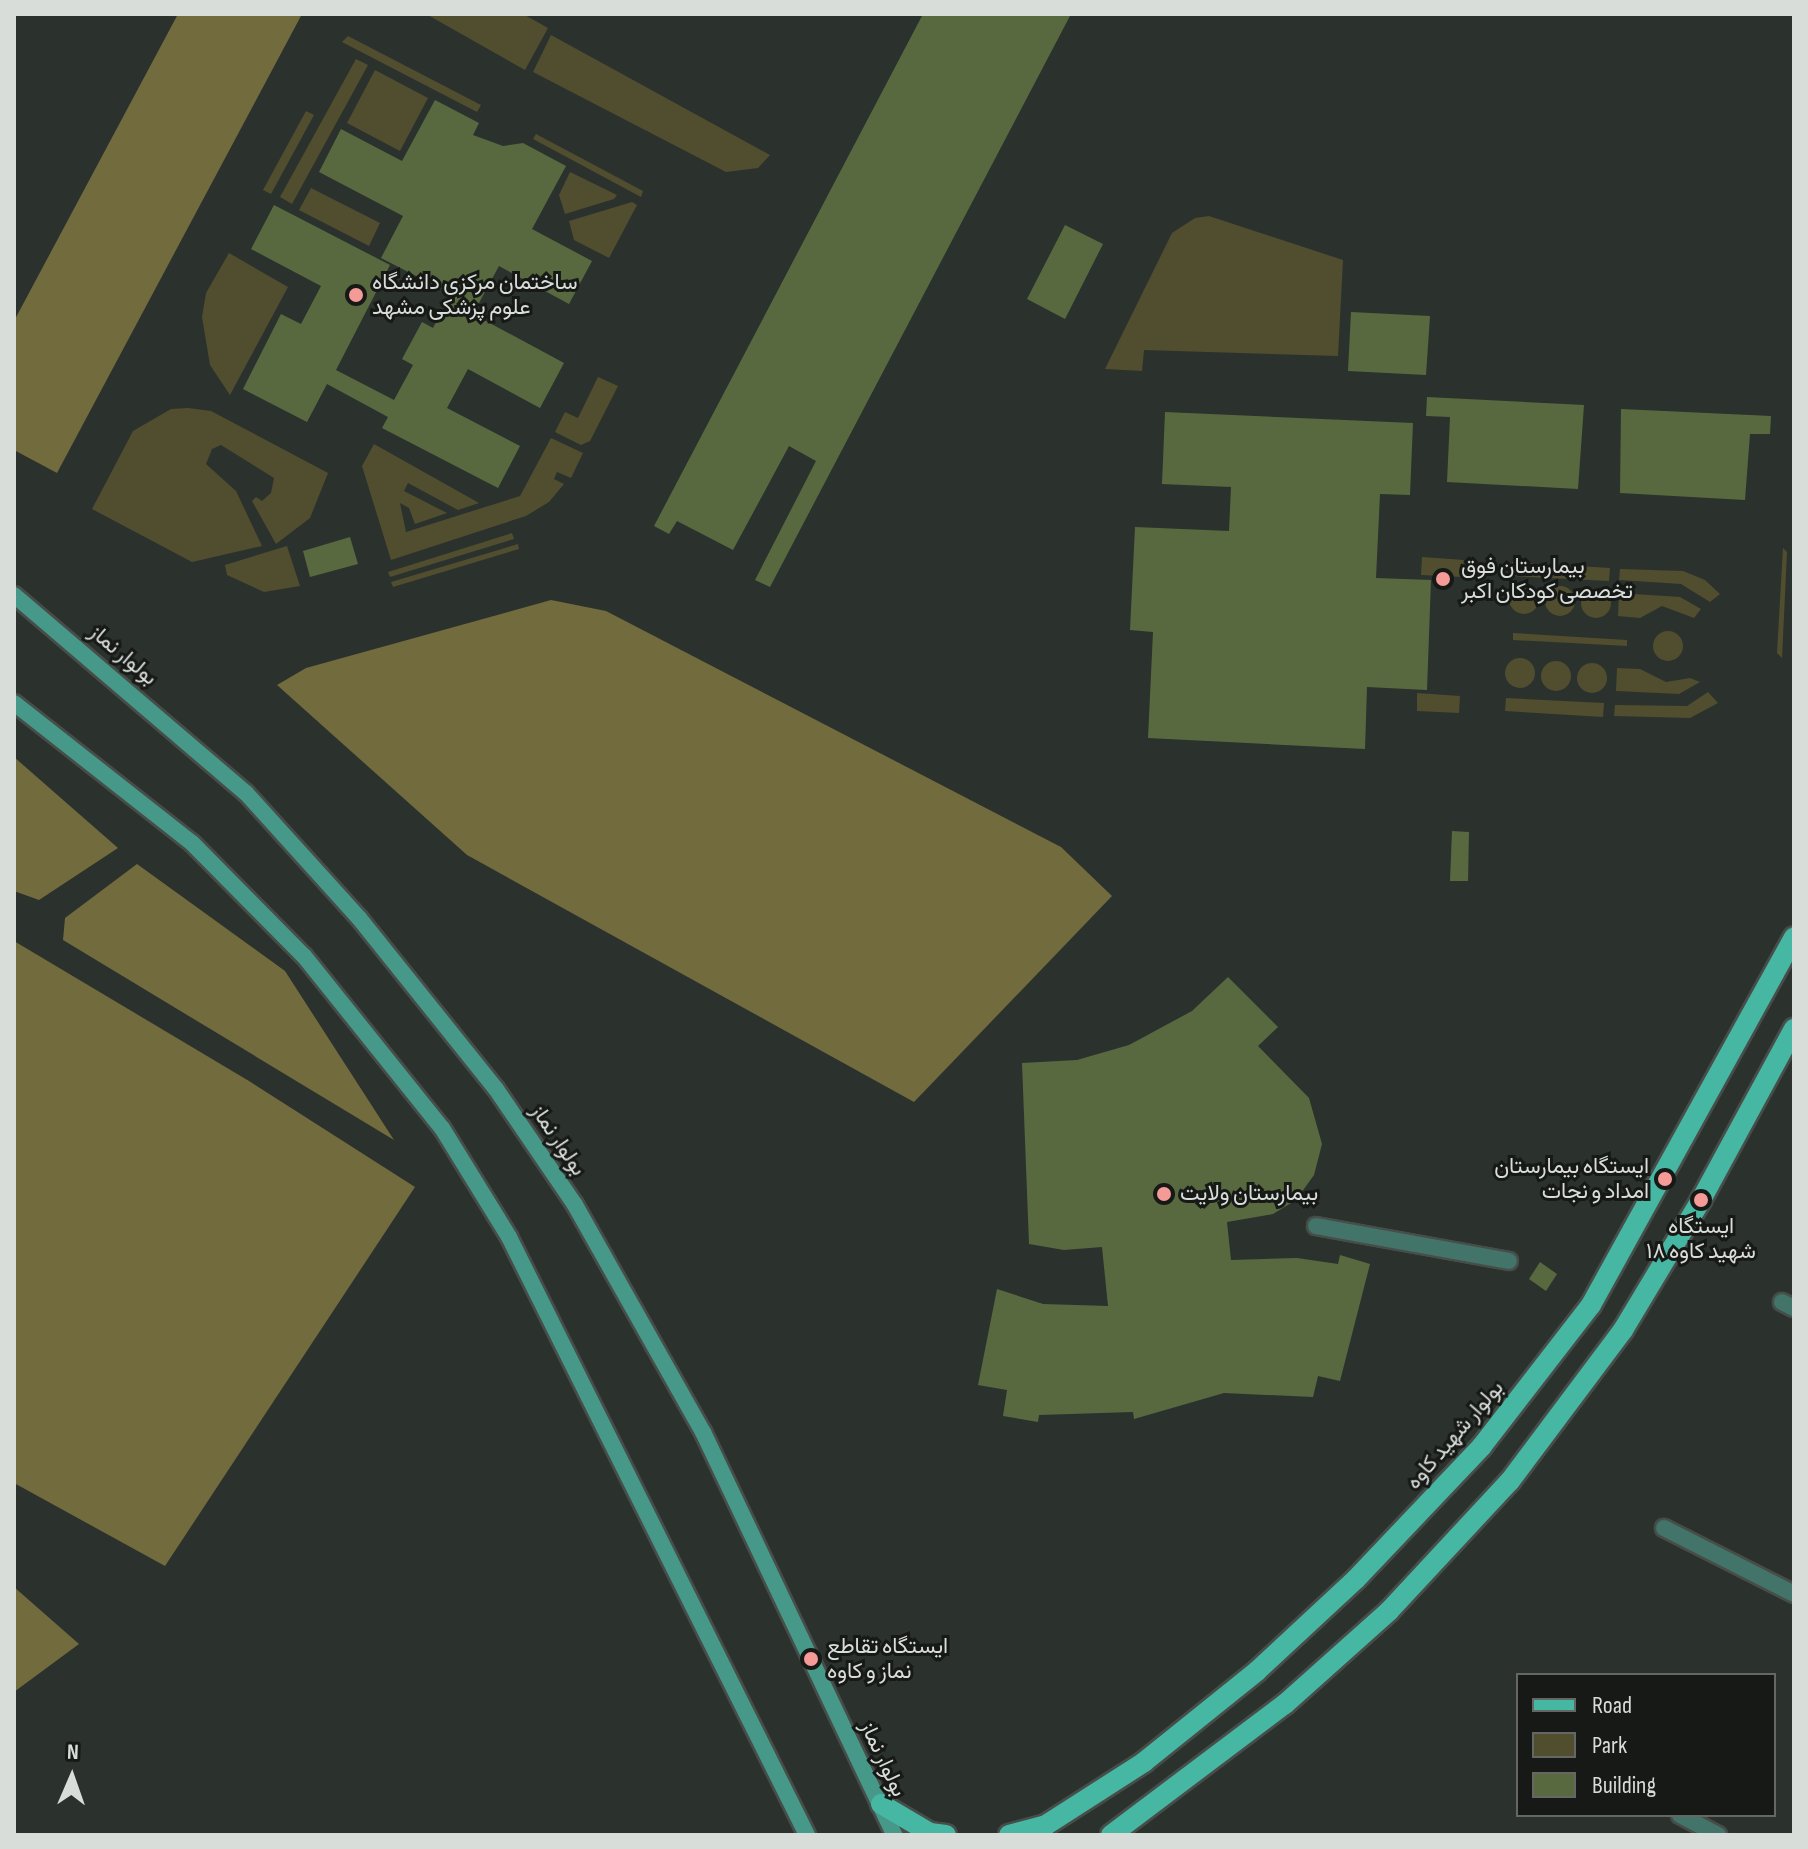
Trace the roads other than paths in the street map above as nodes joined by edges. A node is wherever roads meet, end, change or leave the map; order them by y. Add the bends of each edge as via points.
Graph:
1 (14, 595) edge
2 (14, 703) edge
3 (1794, 937) edge
4 (1794, 1029) edge
5 (1316, 1226) dead end
6 (1509, 1261) dead end
7 (1664, 1528) dead end
8 (1794, 1594) edge
9 (881, 1804) junction
10 (1684, 1817) edge
11 (807, 1835) edge
12 (894, 1835) edge
13 (946, 1835) edge
14 (1009, 1835) edge
15 (1111, 1835) edge
16 (1718, 1835) edge

1 - 9 main road, بولوار نماز via 246,793 359,918 496,1089 575,1205 703,1432
2 - 11 main road via 192,843 304,956 442,1128 516,1251
3 - 14 main road, بولوار شهید کاوه via 1591,1305 1482,1446 1356,1579 1257,1671 1144,1762 1046,1825
4 - 15 main road via 1623,1330 1510,1481 1389,1611 1285,1704
5 - 6 street
7 - 8 street
9 - 12 main road, بولوار نماز
9 - 13 main road via 930,1833
10 - 16 street

